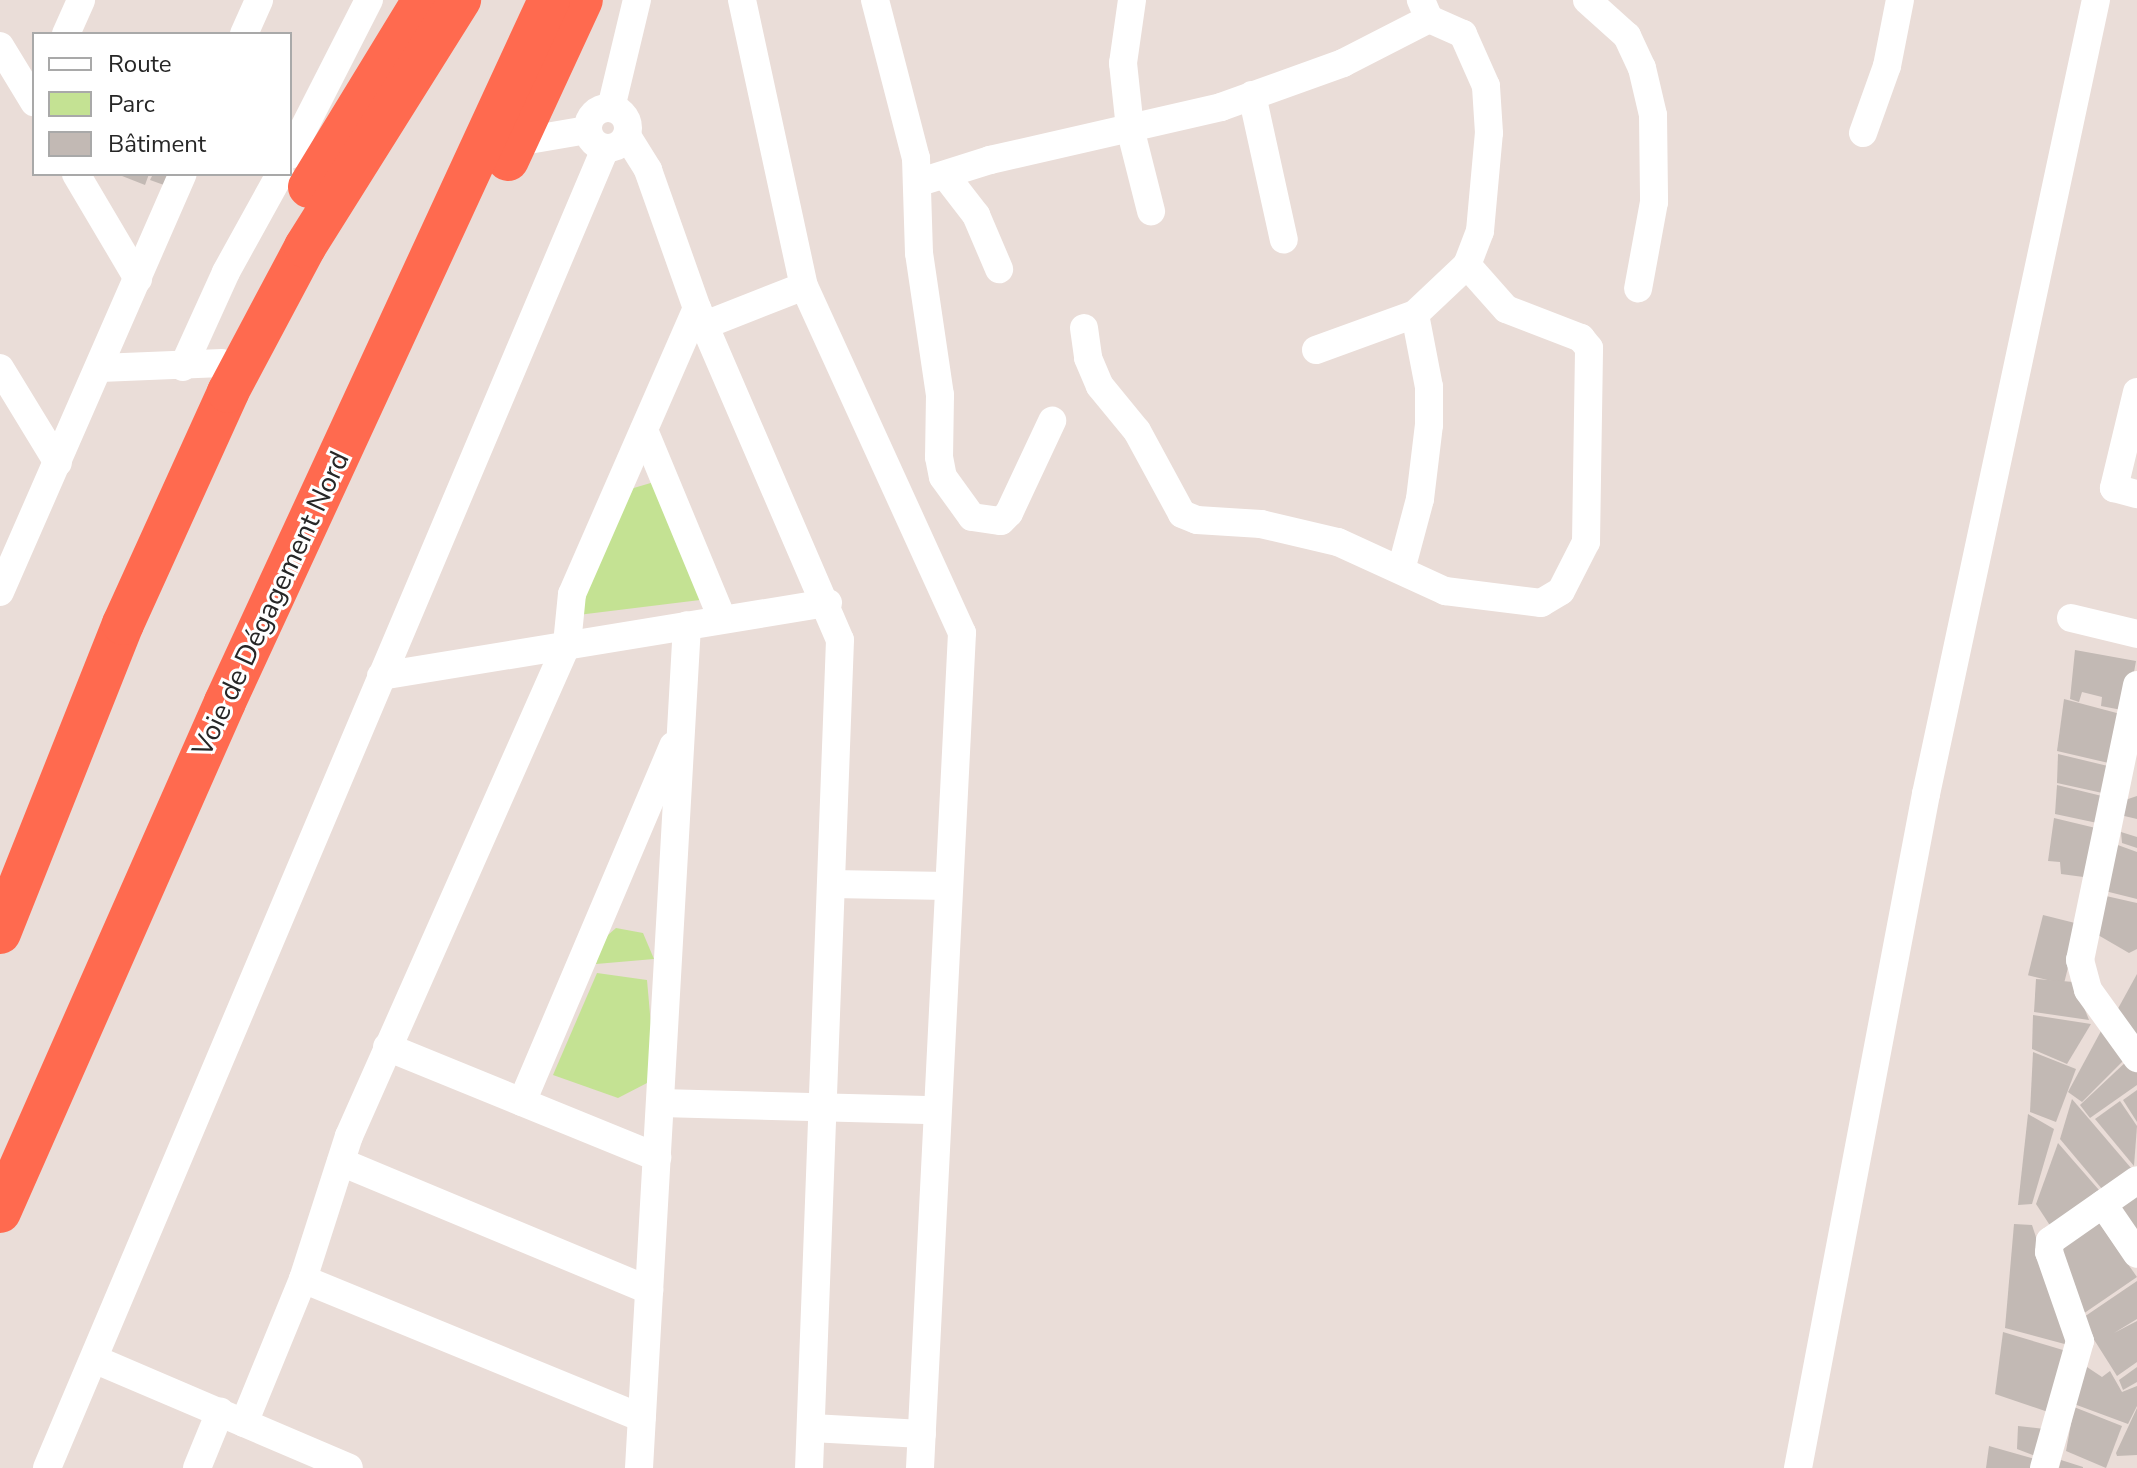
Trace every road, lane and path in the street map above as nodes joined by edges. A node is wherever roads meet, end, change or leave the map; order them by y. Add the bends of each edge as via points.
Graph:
1 (81, 0) edge
2 (259, 0) edge
3 (369, 0) edge
4 (423, 0) edge
5 (460, 0) edge
6 (549, 0) edge
7 (582, 0) edge
8 (637, 0) edge
9 (742, 0) edge
10 (875, 0) edge
11 (1132, 0) edge
12 (1587, 0) edge
13 (1900, 0) edge
14 (2096, 0) edge
15 (1425, 10) edge
16 (67, 32) edge
17 (245, 32) edge
18 (0, 46) edge
19 (1252, 95) junction
20 (32, 99) edge
21 (1130, 128) junction
22 (1863, 133) dead end
23 (505, 134) junction
24 (607, 138) junction
25 (292, 151) edge
26 (945, 175) junction
27 (77, 176) edge
28 (182, 176) edge
29 (279, 176) edge
30 (917, 183) junction
31 (1151, 211) dead end
32 (1284, 240) dead end
33 (1467, 265) junction
34 (999, 269) dead end
35 (138, 279) junction
36 (804, 286) junction
37 (1638, 289) dead end
38 (1415, 314) junction
39 (701, 316) junction
40 (1084, 328) dead end
41 (1316, 350) dead end
42 (203, 365) junction
43 (0, 368) edge
44 (100, 368) junction
45 (2137, 392) edge
46 (1052, 421) dead end
47 (644, 430) junction
48 (58, 463) junction
49 (2137, 494) edge
50 (6, 562) edge
51 (1401, 570) junction
52 (0, 592) edge
53 (828, 603) junction
54 (722, 618) junction
55 (2071, 618) dead end
56 (123, 624) junction
57 (687, 625) junction
58 (2137, 634) edge
59 (567, 644) junction
60 (381, 676) junction
61 (2137, 685) edge
62 (681, 726) junction
63 (831, 884) junction
64 (948, 886) junction
65 (0, 933) edge
66 (387, 1047) junction
67 (2137, 1058) edge
68 (522, 1102) junction
69 (660, 1103) junction
70 (820, 1106) junction
71 (936, 1110) junction
72 (657, 1157) junction
73 (341, 1162) junction
74 (2137, 1180) edge
75 (2103, 1204) junction
76 (0, 1212) edge
77 (2137, 1254) edge
78 (303, 1279) junction
79 (649, 1290) junction
80 (94, 1359) junction
81 (232, 1418) junction
82 (642, 1418) junction
83 (812, 1428) junction
84 (922, 1434) junction
85 (47, 1468) edge
86 (197, 1468) edge
87 (349, 1468) edge
88 (639, 1468) edge
89 (809, 1468) edge
90 (920, 1468) edge
91 (1798, 1468) edge
92 (2044, 1468) edge

1 - 16 street
2 - 17 street
3 - 25 street
4 - 42 highway
5 - 56 highway via 305,247 241,366
6 - 23 highway, Voie de Dégagement Nord
7 - 23 highway
8 - 24 street via 611,108 626,118
9 - 36 street
10 - 30 street via 916,158
11 - 21 street via 1123,63
12 - 37 street via 1627,36 1642,68 1653,115 1654,202
13 - 22 street via 1887,66
14 - 91 street via 1926,794
15 - 19 street via 1343,63
15 - 33 street via 1463,34 1486,86 1489,133 1483,205
18 - 20 street
19 - 21 street
19 - 32 street
21 - 26 street
21 - 31 street
23 - 24 street
23 - 76 highway, Voie de Dégagement Nord via 225,702
24 - 39 street via 648,170
24 - 60 street
26 - 30 street
26 - 34 street via 976,215
27 - 35 street
28 - 35 street
29 - 42 street via 226,272
30 - 46 street via 919,253 940,395 939,457 943,477 972,517 1001,521 1009,513
33 - 38 street
33 - 51 street via 1506,309 1581,338 1589,348 1586,542 1561,591 1541,603 1445,591
35 - 44 street
36 - 39 street
36 - 64 street via 962,633
38 - 41 street
38 - 51 street via 1429,387 1429,425 1420,499
39 - 47 street
39 - 53 street
40 - 51 street via 1088,358 1100,386 1137,431 1182,514 1197,520 1261,524 1338,542
42 - 44 street
42 - 56 highway
43 - 48 street
44 - 48 street
45 - 49 street via 2114,488
47 - 54 street
47 - 59 street via 572,594
48 - 50 street
50 - 52 street
53 - 54 street
53 - 63 street via 843,663
54 - 57 street
55 - 58 street
56 - 65 highway
57 - 59 street
57 - 62 street
59 - 60 street
59 - 66 street
60 - 80 street
61 - 67 street via 2080,960 2088,990
62 - 68 street
62 - 69 street
63 - 64 street
63 - 70 street
64 - 71 street
66 - 68 street
66 - 73 street
68 - 72 street
69 - 70 street
69 - 72 street
70 - 71 street
70 - 83 street
71 - 84 street
72 - 79 street
73 - 78 street
73 - 79 street
74 - 75 street
75 - 77 street
75 - 92 street via 2050,1241 2049,1252 2080,1341
78 - 81 street
78 - 82 street
79 - 82 street
80 - 81 street
80 - 85 street
81 - 86 street
81 - 87 street
82 - 88 street
83 - 84 street
83 - 89 street
84 - 90 street

